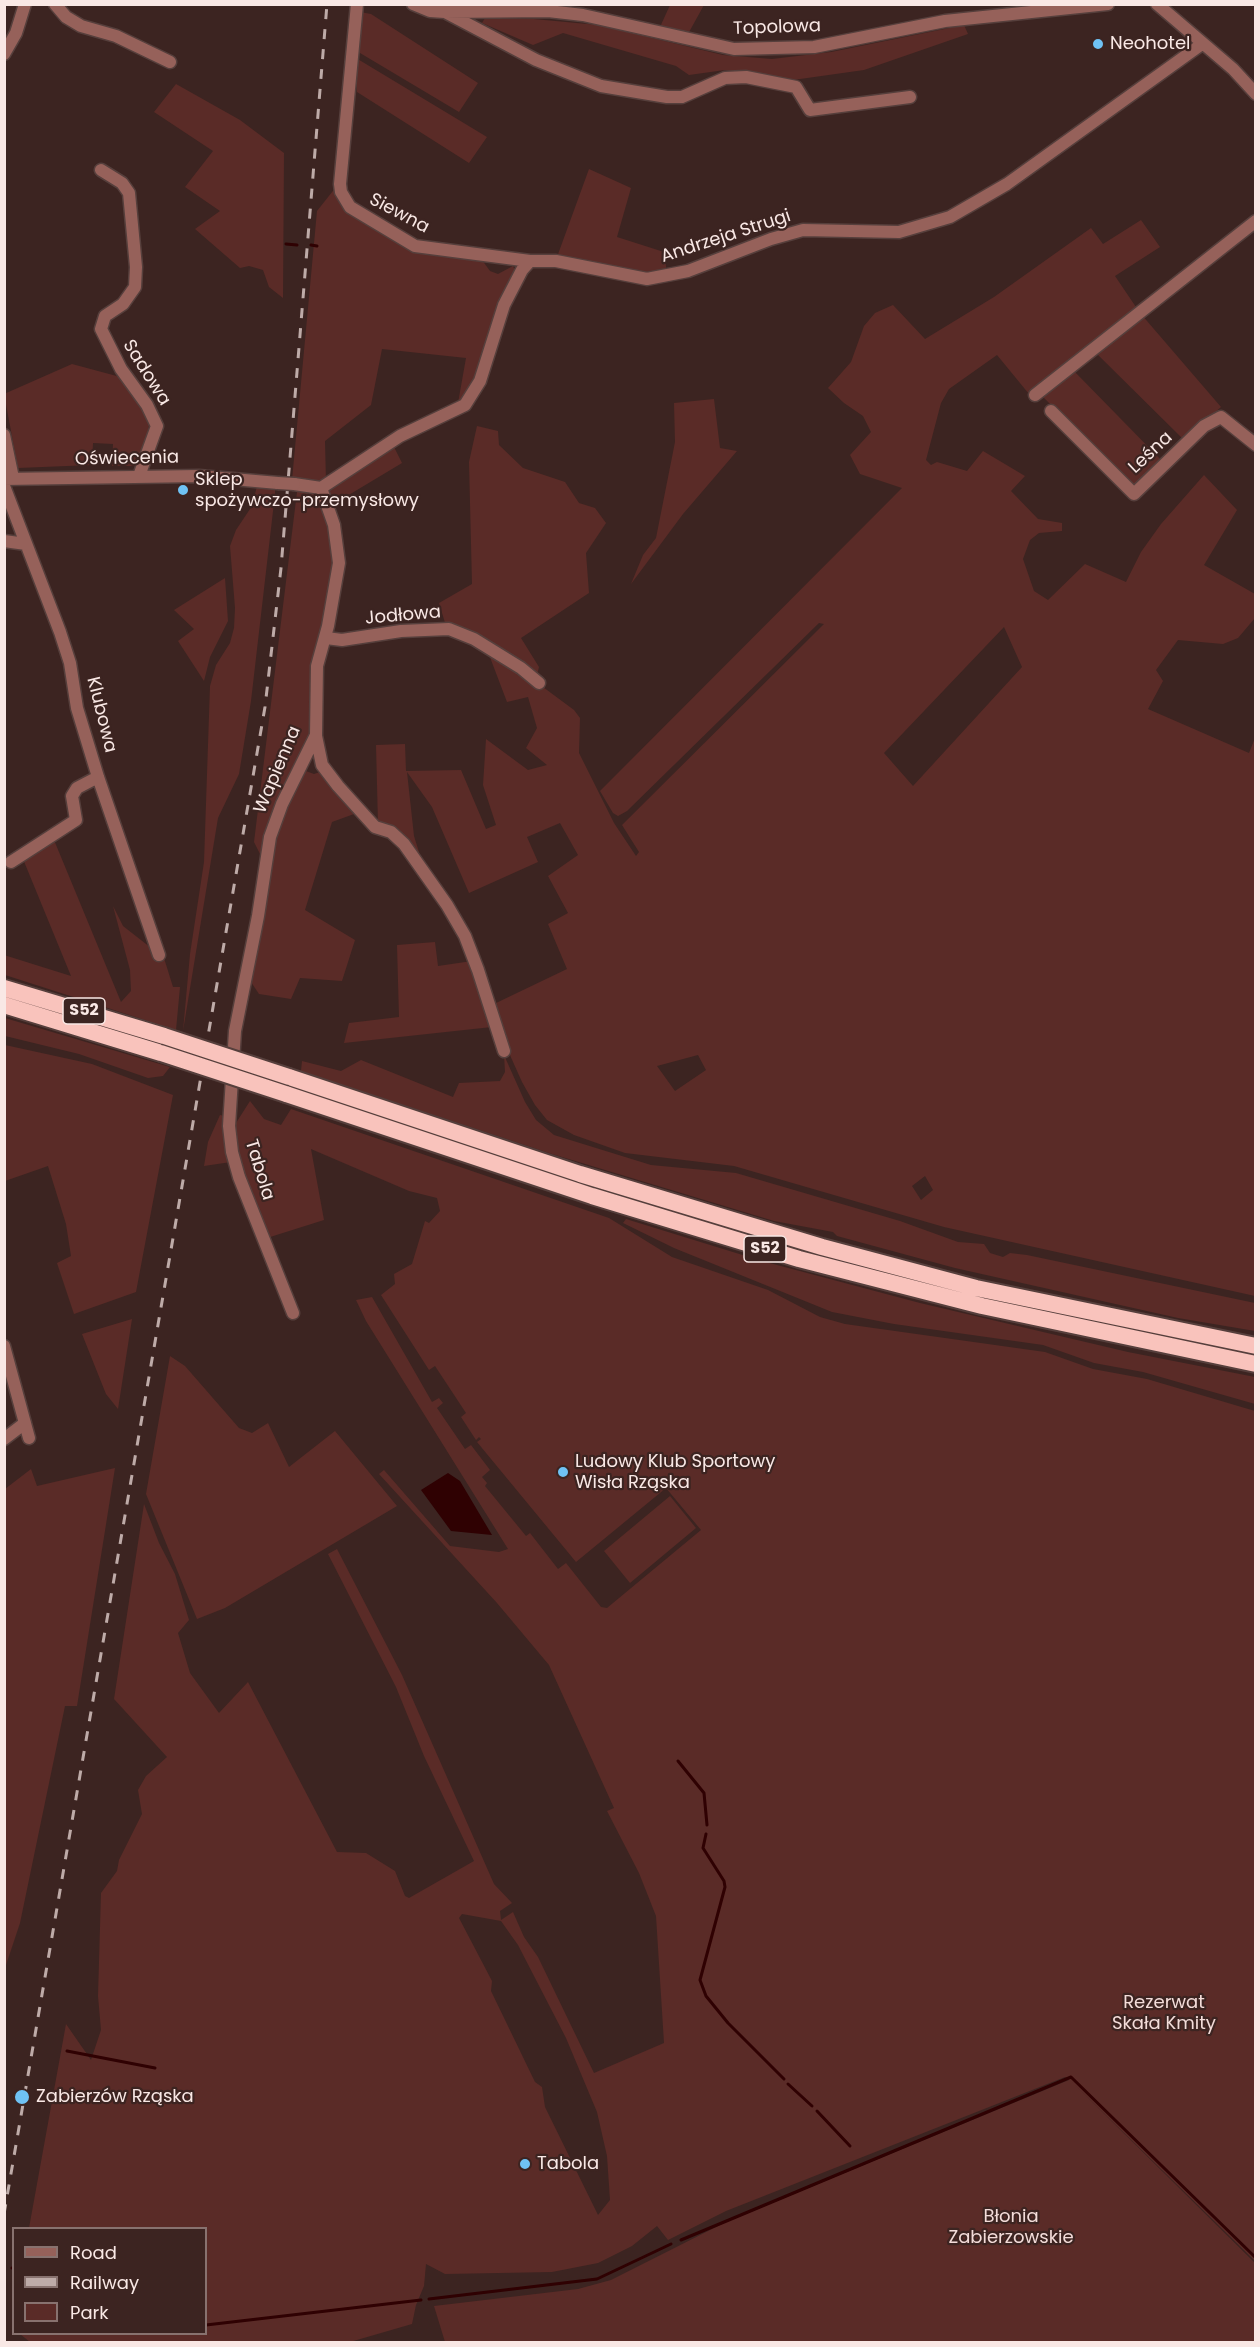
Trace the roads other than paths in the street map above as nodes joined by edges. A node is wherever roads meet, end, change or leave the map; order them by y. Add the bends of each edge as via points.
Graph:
1 (25, 4) edge
2 (55, 4) edge
3 (357, 4) edge
4 (413, 4) edge
5 (1108, 4) edge
6 (1157, 4) edge
7 (445, 12) junction
8 (1202, 44) junction
9 (4, 54) edge
10 (170, 62) dead end
11 (1256, 94) edge
12 (910, 98) dead end
13 (101, 171) dead end
14 (1256, 221) edge
15 (530, 261) junction
16 (1035, 395) dead end
17 (1051, 411) dead end
18 (4, 435) edge
19 (1256, 445) edge
20 (139, 476) junction
21 (7, 481) edge
22 (321, 488) junction
23 (4, 541) edge
24 (26, 544) junction
25 (326, 638) junction
26 (539, 683) dead end
27 (316, 735) junction
28 (303, 764) junction
29 (322, 765) junction
30 (98, 777) junction
31 (11, 862) dead end
32 (159, 954) dead end
33 (4, 988) edge
34 (4, 1005) edge
35 (235, 1031) joint
36 (163, 1044) junction
37 (504, 1052) dead end
38 (293, 1313) dead end
39 (4, 1346) edge
40 (1256, 1346) edge
41 (1256, 1364) edge
42 (26, 1423) junction
43 (29, 1438) dead end
44 (4, 1439) edge

1 - 9 street
2 - 10 street via 81,26 116,36
3 - 15 street, Siewna via 340,184 346,202 415,246
4 - 7 street, Topolowa
5 - 7 street, Topolowa via 945,21 847,42 734,50 583,15 548,11
6 - 8 street
7 - 12 street via 536,60 601,86 681,97 725,78 746,77 796,87 810,110
8 - 11 street
8 - 15 street, Andrzeja Strugi via 983,200 950,218 899,232 796,232 664,277 647,279 556,261
13 - 20 street, Sadowa via 122,183 129,193 135,287 123,304 105,316 101,330 157,426
14 - 16 street
15 - 22 street via 504,305 480,381 465,405 400,436
17 - 19 street, Leśna via 1134,494 1204,426 1221,417
18 - 21 street, Klubowa
20 - 21 street, Oświecenia
20 - 22 street, Oświecenia, bridge via 199,476
21 - 24 street, Klubowa
22 - 25 street, Wapienna via 334,525 339,563
23 - 24 street
24 - 30 street, Klubowa via 70,663 77,708
25 - 26 street, Jodłowa via 342,640 449,629 474,639
25 - 27 street, Wapienna via 318,666
27 - 28 street, Wapienna
27 - 29 street
28 - 29 street
28 - 35 street, Wapienna via 270,837
29 - 37 street via 358,811 375,827 391,832 404,844 447,905 465,936
30 - 31 street via 77,788 72,796 76,820
30 - 32 street, Klubowa
33 - 36 highway, S52
34 - 36 highway, S52
35 - 38 street, Tabola via 229,1126 232,1152
36 - 40 highway, S52, bridge via 289,1077 580,1174 800,1241 976,1287
36 - 41 highway, S52, bridge via 286,1094 592,1196 788,1256 993,1309
39 - 42 street
42 - 43 street
42 - 44 street

